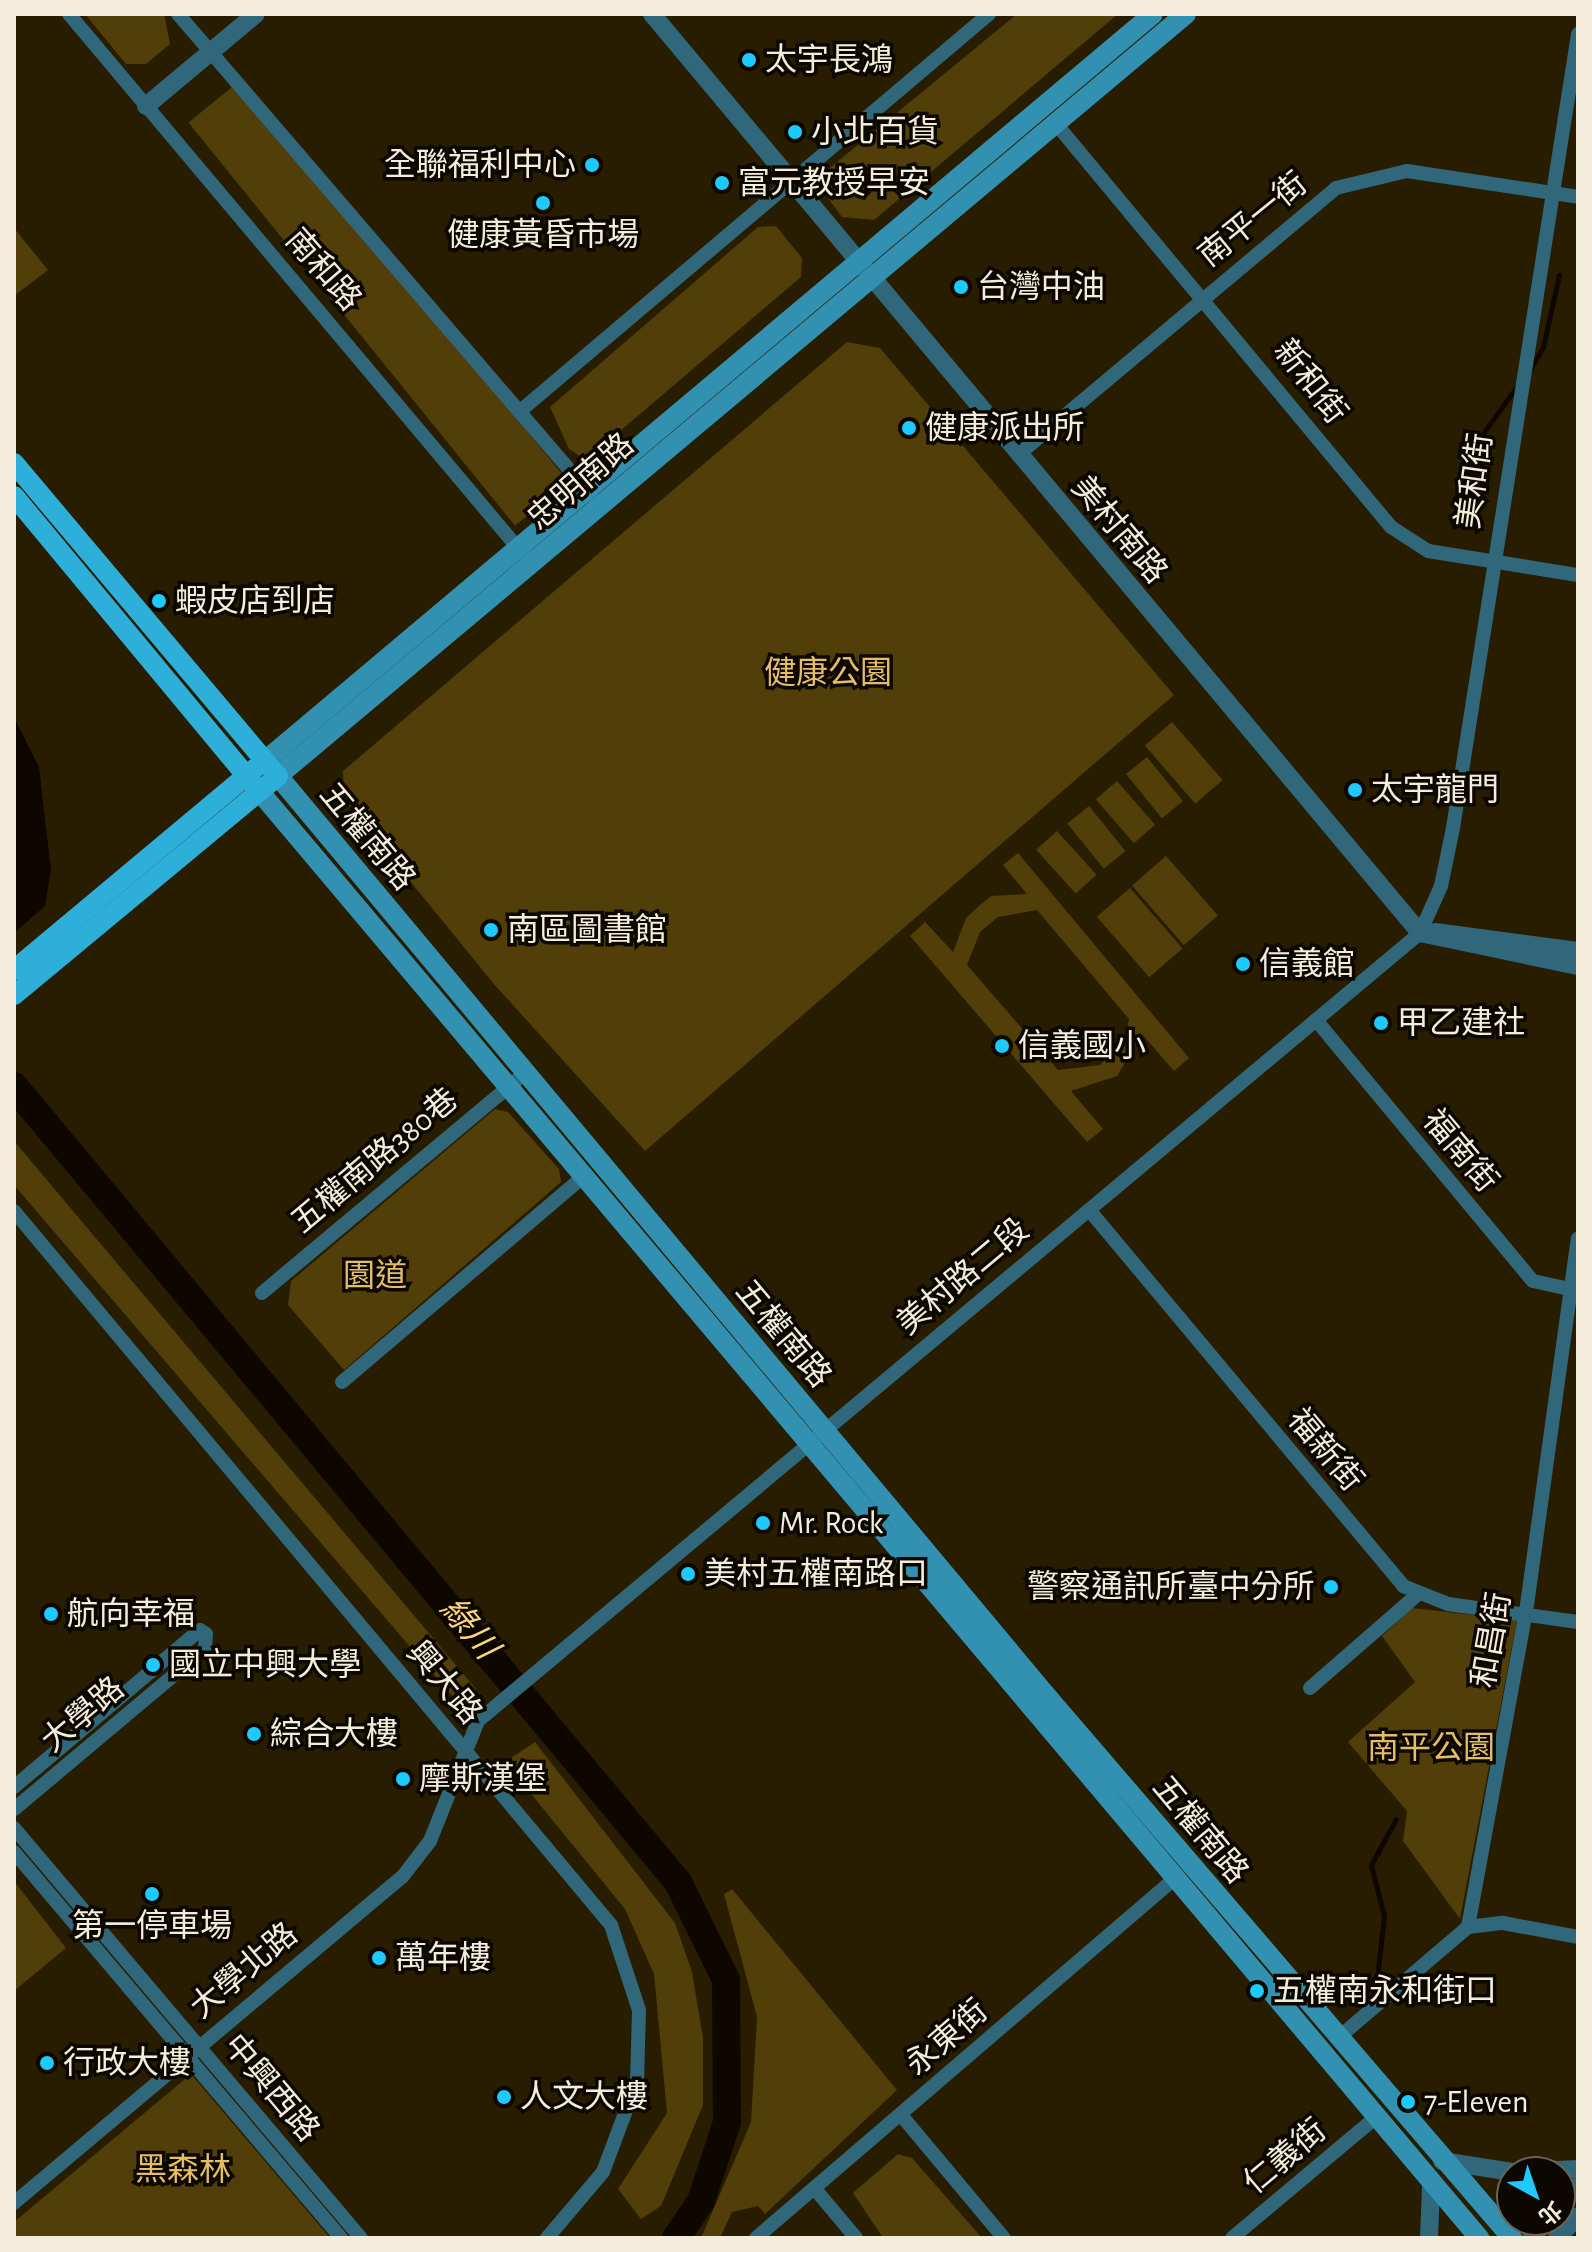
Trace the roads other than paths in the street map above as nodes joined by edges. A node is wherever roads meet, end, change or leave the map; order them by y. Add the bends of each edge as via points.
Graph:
1 (69, 14) edge
2 (178, 14) edge
3 (256, 14) edge
4 (652, 14) edge
5 (989, 14) edge
6 (1153, 14) edge
7 (1186, 14) edge
8 (1578, 34) edge
9 (210, 52) junction
10 (146, 106) junction
11 (1057, 125) junction
12 (791, 180) junction
13 (1552, 192) junction
14 (1578, 197) edge
15 (858, 261) junction
16 (872, 278) junction
17 (1204, 295) junction
18 (519, 412) junction
19 (1018, 455) junction
20 (14, 463) edge
21 (585, 488) junction
22 (14, 496) edge
23 (599, 505) junction
24 (517, 547) junction
25 (1491, 562) junction
26 (530, 565) junction
27 (1578, 575) edge
28 (272, 769) junction
29 (252, 783) junction
30 (1420, 933) junction
31 (1578, 951) edge
32 (1578, 966) edge
33 (14, 970) edge
34 (14, 995) edge
35 (1316, 1020) junction
36 (517, 1080) junction
37 (584, 1176) junction
38 (14, 1211) edge
39 (1090, 1211) junction
40 (1578, 1239) edge
41 (1574, 1291) edge
42 (262, 1293) dead end
43 (342, 1382) dead end
44 (827, 1433) junction
45 (808, 1446) junction
46 (1416, 1596) junction
47 (1526, 1612) junction
48 (1578, 1622) edge
49 (1310, 1688) dead end
50 (462, 1749) junction
51 (14, 1787) edge
52 (14, 1809) edge
53 (14, 1828) edge
54 (14, 1852) edge
55 (1173, 1880) junction
56 (1468, 1927) junction
57 (1578, 1937) edge
58 (1338, 2038) junction
59 (192, 2050) junction
60 (901, 2115) junction
61 (1374, 2119) junction
62 (1442, 2161) junction
63 (1496, 2169) edge
64 (1431, 2185) junction
65 (815, 2189) junction
66 (14, 2203) edge
67 (1578, 2216) edge
68 (553, 2236) edge
69 (341, 2238) edge
70 (361, 2238) edge
71 (756, 2238) edge
72 (856, 2238) edge
73 (1004, 2238) edge
74 (1232, 2238) edge
75 (1429, 2238) edge
76 (1479, 2238) edge
77 (1512, 2238) edge
78 (1557, 2238) edge

1 - 10 street, 南和路
2 - 9 street, 南和路
3 - 9 street
4 - 12 street, 美村南路
5 - 12 street
6 - 15 main road, 忠明南路
7 - 11 main road, 忠明南路
8 - 13 street, 美和街
9 - 10 street
9 - 18 street, 南和路
10 - 24 street, 南和路
11 - 16 main road, 忠明南路
11 - 17 street, 新和街
12 - 15 street, 美村南路
12 - 18 street
13 - 14 street, 南平一街
13 - 17 street, 南平一街 via 1407,171 1336,188
13 - 25 street, 美和街
15 - 16 street, 美村南路
15 - 21 main road, 忠明南路
16 - 19 street, 美村南路
16 - 23 main road, 忠明南路
17 - 19 street, 南平一街
17 - 25 street, 新和街 via 1391,527 1428,551
18 - 21 street, 南和路
19 - 30 street, 美村南路
20 - 28 main road, 五權南路
21 - 23 street, 南和路
21 - 24 main road, 忠明南路
22 - 29 main road, 五權南路
23 - 26 main road, 忠明南路
24 - 26 street, 南和路
24 - 28 main road, 忠明南路
25 - 27 street, 新和街
25 - 30 street, 美和街 via 1453,828 1441,886
26 - 28 main road, 忠明南路
28 - 29 main road, 忠明南路
28 - 36 main road, 五權南路
29 - 33 main road, 忠明南路
29 - 34 main road, 忠明南路
29 - 36 main road, 五權南路
30 - 31 street via 1460,931
30 - 32 street
30 - 35 street, 美村路二段
35 - 39 street, 美村路二段
35 - 41 street, 福南街 via 1533,1281
36 - 37 main road, 五權南路
36 - 42 street, 五權南路380巷
36 - 44 main road, 五權南路
37 - 43 street
37 - 45 main road, 五權南路
38 - 50 street, 興大路
39 - 44 street, 美村路二段
39 - 46 street, 福新街
40 - 41 street, 和昌街
41 - 47 street, 和昌街
44 - 45 street, 美村路二段
44 - 58 main road, 五權南路
45 - 50 street, 美村路二段 via 495,1707
45 - 55 main road, 五權南路
46 - 47 street
46 - 49 street
47 - 48 street
47 - 56 street, 和昌街
50 - 59 street, 大學北路 via 430,1841 403,1876
50 - 68 street, 興大路 via 611,1925 635,1988 640,2057 625,2128 603,2172
51 - 52 street, 大學路 via 200,1630 206,1634 205,1649
53 - 59 street, 中興西路
54 - 59 street, 中興西路
55 - 60 street, 永東街
55 - 61 main road, 五權南路
56 - 57 street via 1503,1923
56 - 58 street
58 - 62 main road, 五權南路
59 - 66 street, 大學北路
59 - 69 street, 中興西路
59 - 70 street, 中興西路
60 - 65 street, 永東街
60 - 73 street
61 - 64 main road, 五權南路
61 - 74 street, 仁義街
62 - 63 street
62 - 77 main road, 五權南路
64 - 75 street
64 - 76 main road, 五權南路
65 - 71 street, 永東街
65 - 72 street
67 - 78 street

